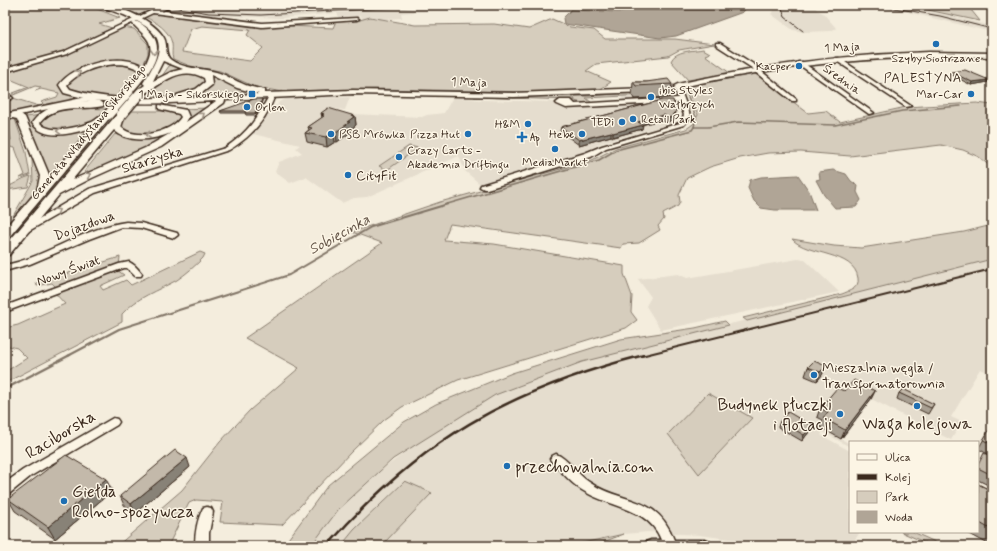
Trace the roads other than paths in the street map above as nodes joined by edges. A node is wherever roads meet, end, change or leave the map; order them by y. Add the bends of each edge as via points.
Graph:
1 (97, 5) edge
2 (104, 5) edge
3 (168, 5) edge
4 (982, 5) edge
5 (989, 5) edge
6 (992, 7) edge
7 (150, 13) junction
8 (357, 19) dead end
9 (136, 22) junction
10 (121, 26) junction
11 (718, 44) dead end
12 (164, 54) junction
13 (992, 55) edge
14 (836, 59) junction
15 (800, 63) junction
16 (5, 70) edge
17 (758, 70) junction
18 (143, 75) junction
19 (673, 86) joint
20 (657, 88) edge
21 (141, 92) junction
22 (460, 94) junction
23 (272, 96) junction
24 (681, 98) junction
25 (105, 99) junction
26 (794, 100) dead end
27 (221, 101) junction
28 (560, 101) joint
29 (63, 104) junction
30 (91, 104) junction
31 (151, 104) junction
32 (908, 106) dead end
33 (871, 113) dead end
34 (8, 115) edge
35 (108, 115) junction
36 (121, 115) junction
37 (484, 187) dead end
38 (51, 190) junction
39 (23, 231) junction
40 (5, 235) edge
41 (174, 235) dead end
42 (5, 253) edge
43 (5, 268) edge
44 (138, 274) dead end
45 (5, 309) edge
46 (113, 422) dead end
47 (556, 459) dead end
48 (5, 490) edge
49 (207, 512) dead end
50 (202, 539) edge
51 (669, 545) edge
52 (195, 546) edge
53 (652, 546) edge
54 (705, 546) edge

1 - 9 main road, Generała Władysława Sikorskiego
2 - 9 main road, Generała Władysława Sikorskiego
3 - 7 street, bridge
4 - 6 street
5 - 6 street
7 - 8 street via 254,24
7 - 9 street
9 - 10 street
9 - 10 street
9 - 12 main road, Generała Władysława Sikorskiego via 153,28 162,38
9 -> 18 main road, Generała Władysława Sikorskiego via 152,40 155,48 154,58
10 - 16 street via 60,55
11 - 17 street
12 - 21 main road, Generała Władysława Sikorskiego
12 - 23 main road via 167,60 178,66 216,74 240,86
13 - 14 main road, 1 Maja via 921,54
14 - 15 main road, 1 Maja
14 - 32 street
15 - 17 main road, 1 Maja
15 - 33 street, Średnia
17 - 19 main road, 1 Maja
17 - 26 street
25 -> 18 main road via 75,94 63,87 63,83 84,70 111,63 139,65 143,69
18 - 35 main road, Generała Władysława Sikorskiego, bridge
19 - 24 street
20 - 22 main road, 1 Maja via 535,95
21 - 31 main road via 160,78 174,74 198,73 208,78 209,84 199,91
21 - 36 main road, Generała Władysława Sikorskiego, bridge
22 - 23 main road, 1 Maja via 353,92
22 - 28 main road via 486,99
23 - 27 main road, 1 Maja
23 - 31 main road, 1 Maja
39 -> 23 street, Skarżyska via 92,191 238,143 254,125
24 - 28 street via 562,105
24 - 37 street via 687,114 686,119 674,127 604,147 584,157
25 - 29 street, 1 Maja
25 - 31 main road, 1 Maja
27 - 31 main road, 1 Maja
38 -> 27 main road via 149,149
29 - 30 street, 1 Maja
29 - 34 street, 1 Maja
30 - 31 main road, 1 Maja
35 -> 30 main road via 94,124 68,131 43,130 37,126 37,120 49,112 66,106
31 -> 36 main road via 178,110 184,113 185,119 166,132 138,136 125,135 118,131 116,127
34 - 38 main road via 21,118
35 - 38 main road, Generała Władysława Sikorskiego
36 - 38 main road, Generała Władysława Sikorskiego
38 - 39 main road, Generała Władysława Sikorskiego
38 - 40 main road, Generała Władysława Sikorskiego
39 - 42 main road, Generała Władysława Sikorskiego
41 - 43 street, Dojazdowa via 137,225 125,225 105,230
44 - 45 street, Nowy Świat via 129,265 122,266
46 - 48 street, Raciborska via 27,473
47 - 51 street via 587,487 646,510 662,526
49 - 50 street
50 - 52 street
51 - 53 street
51 - 54 street

